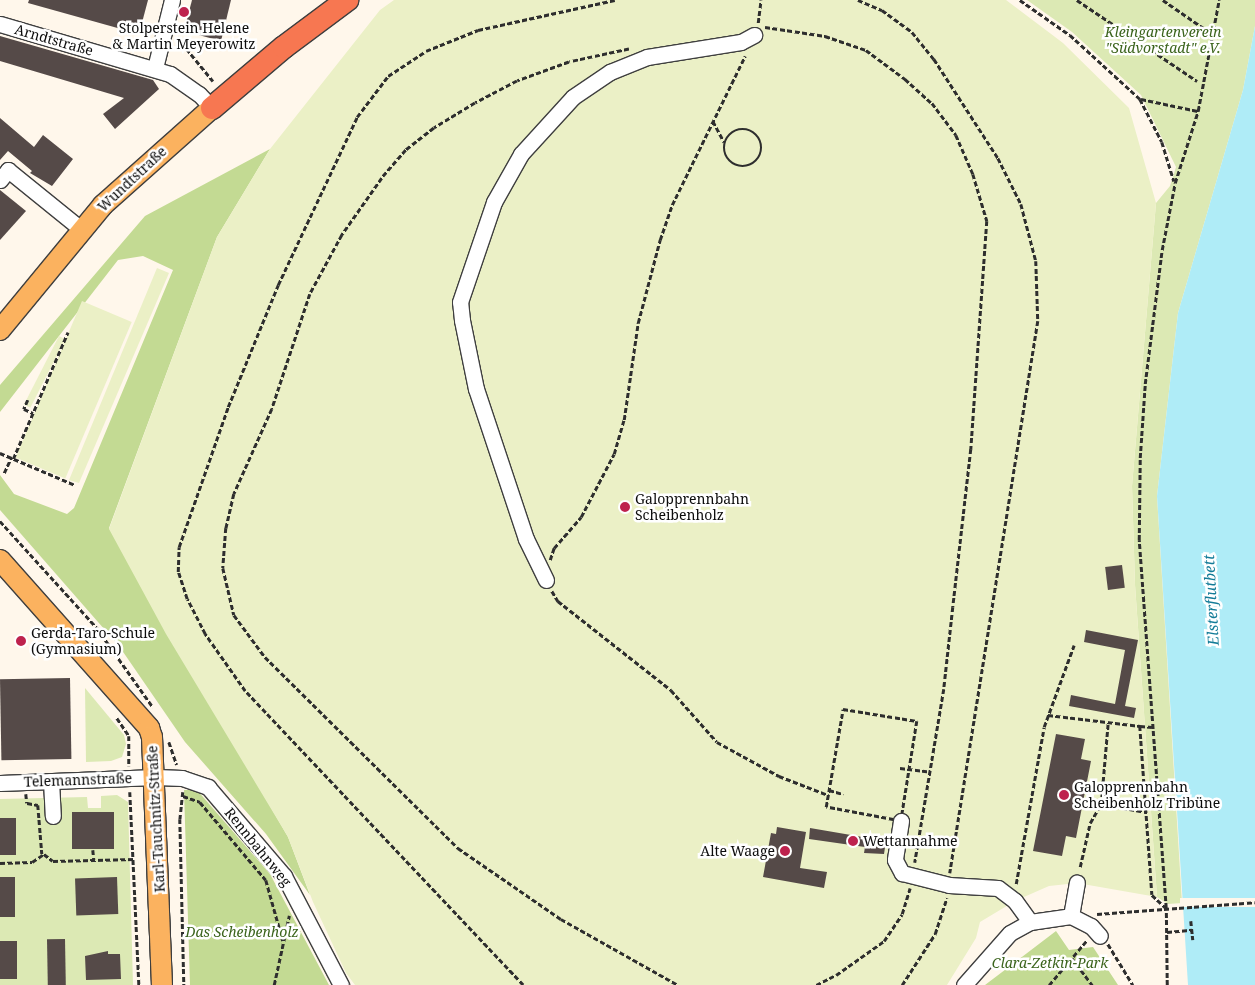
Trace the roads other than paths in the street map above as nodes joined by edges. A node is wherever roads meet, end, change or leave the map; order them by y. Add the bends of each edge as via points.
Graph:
1 (172, 0) edge
2 (331, 0) edge
3 (347, 0) edge
4 (363, 0) edge
5 (0, 24) edge
6 (754, 29) road end
7 (284, 47) junction
8 (155, 68) junction
9 (212, 108) junction
10 (0, 180) edge
11 (82, 230) junction
12 (0, 330) edge
13 (0, 560) edge
14 (546, 580) road end
15 (156, 777) junction
16 (52, 781) junction
17 (0, 783) edge
18 (53, 816) dead end
19 (901, 821) road end
20 (1077, 883) dead end
21 (1071, 916) junction
22 (1030, 922) junction
23 (1098, 933) road end
24 (162, 985) edge
25 (341, 985) edge
26 (964, 985) edge

1 - 8 street
2 - 7 highway, Wundtstraße
3 - 7 highway, Wundtstraße
4 - 7 highway via 338,18
5 - 8 street, Arndtstraße
6 - 14 street via 741,42 647,58 610,72 573,97 521,154 494,202 460,302 462,320 476,388 526,539
7 - 9 highway, Wundtstraße
8 - 9 street, Arndtstraße via 192,89
9 - 11 main road, Wundtstraße via 122,186
10 - 11 street via 8,170
11 - 12 main road, Wundtstraße
13 - 15 main road, Karl-Tauchnitz-Straße via 149,728 154,745
15 - 16 street, Telemannstraße
15 - 24 main road, Karl-Tauchnitz-Straße
15 - 25 street, Rennbahnweg via 182,778 208,787 294,891
16 - 17 street, Telemannstraße
16 - 18 street
19 - 22 street via 895,860 902,873 949,885 998,888 1015,901
20 - 21 street
21 - 22 street via 1050,916
21 - 23 street
22 - 26 street via 1010,933

